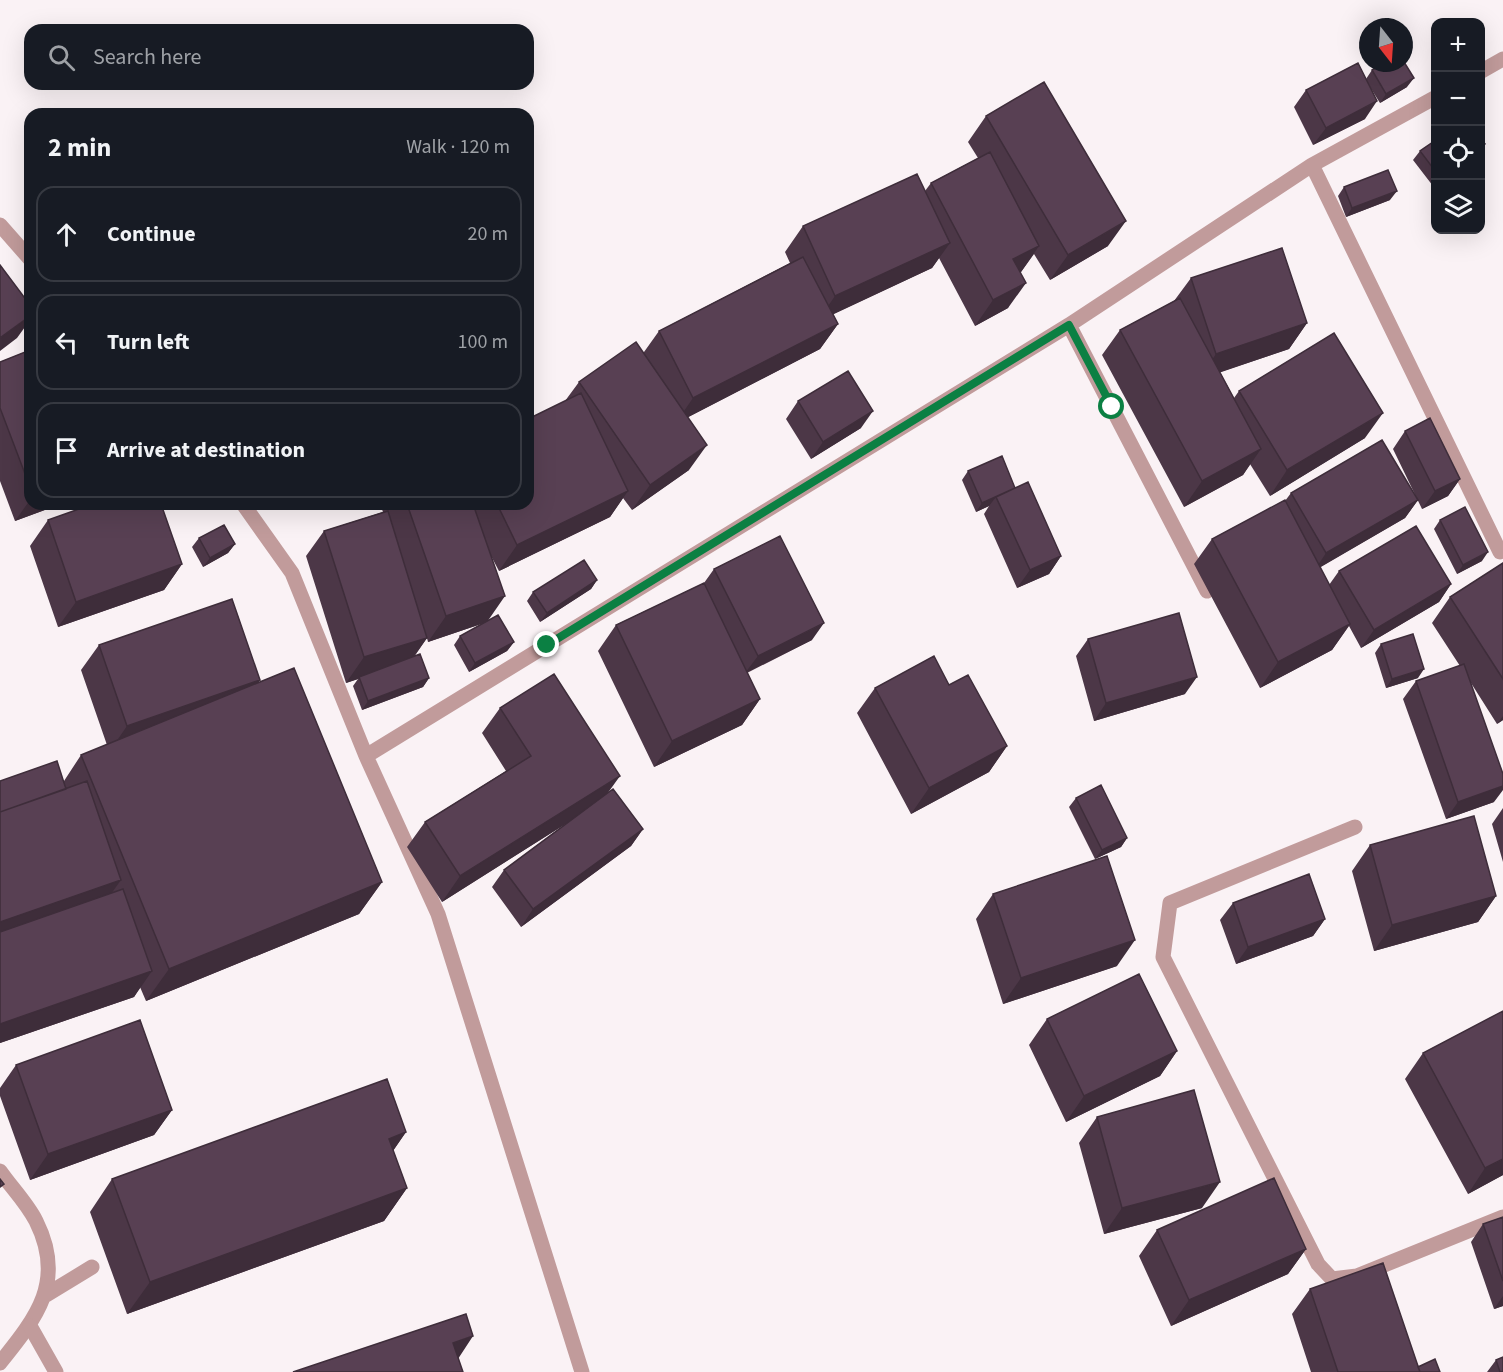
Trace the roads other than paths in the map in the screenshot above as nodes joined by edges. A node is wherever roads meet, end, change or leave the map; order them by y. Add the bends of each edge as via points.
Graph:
1 (1503, 59) edge
2 (1485, 69) edge
3 (1431, 100) edge
4 (1312, 165) junction
5 (0, 225) edge
6 (24, 252) edge
7 (1069, 325) junction
8 (247, 510) edge
9 (1500, 552) dead end
10 (1208, 591) dead end
11 (366, 756) junction
12 (1355, 827) dead end
13 (0, 1171) edge
14 (1503, 1217) edge
15 (92, 1267) dead end
16 (46, 1295) junction
17 (30, 1326) junction
18 (0, 1363) edge
19 (56, 1372) edge
20 (582, 1372) edge

1 - 2 street
3 - 4 street
4 - 7 street
4 - 9 street
5 - 6 street
7 - 10 street
7 - 11 street
8 - 11 street via 292,573
11 - 20 street via 438,914
12 - 14 street via 1170,903 1163,957 1318,1264 1332,1279 1357,1276
13 - 16 street via 36,1221 50,1264
15 - 16 street
16 - 17 street
17 - 18 street
17 - 19 street

